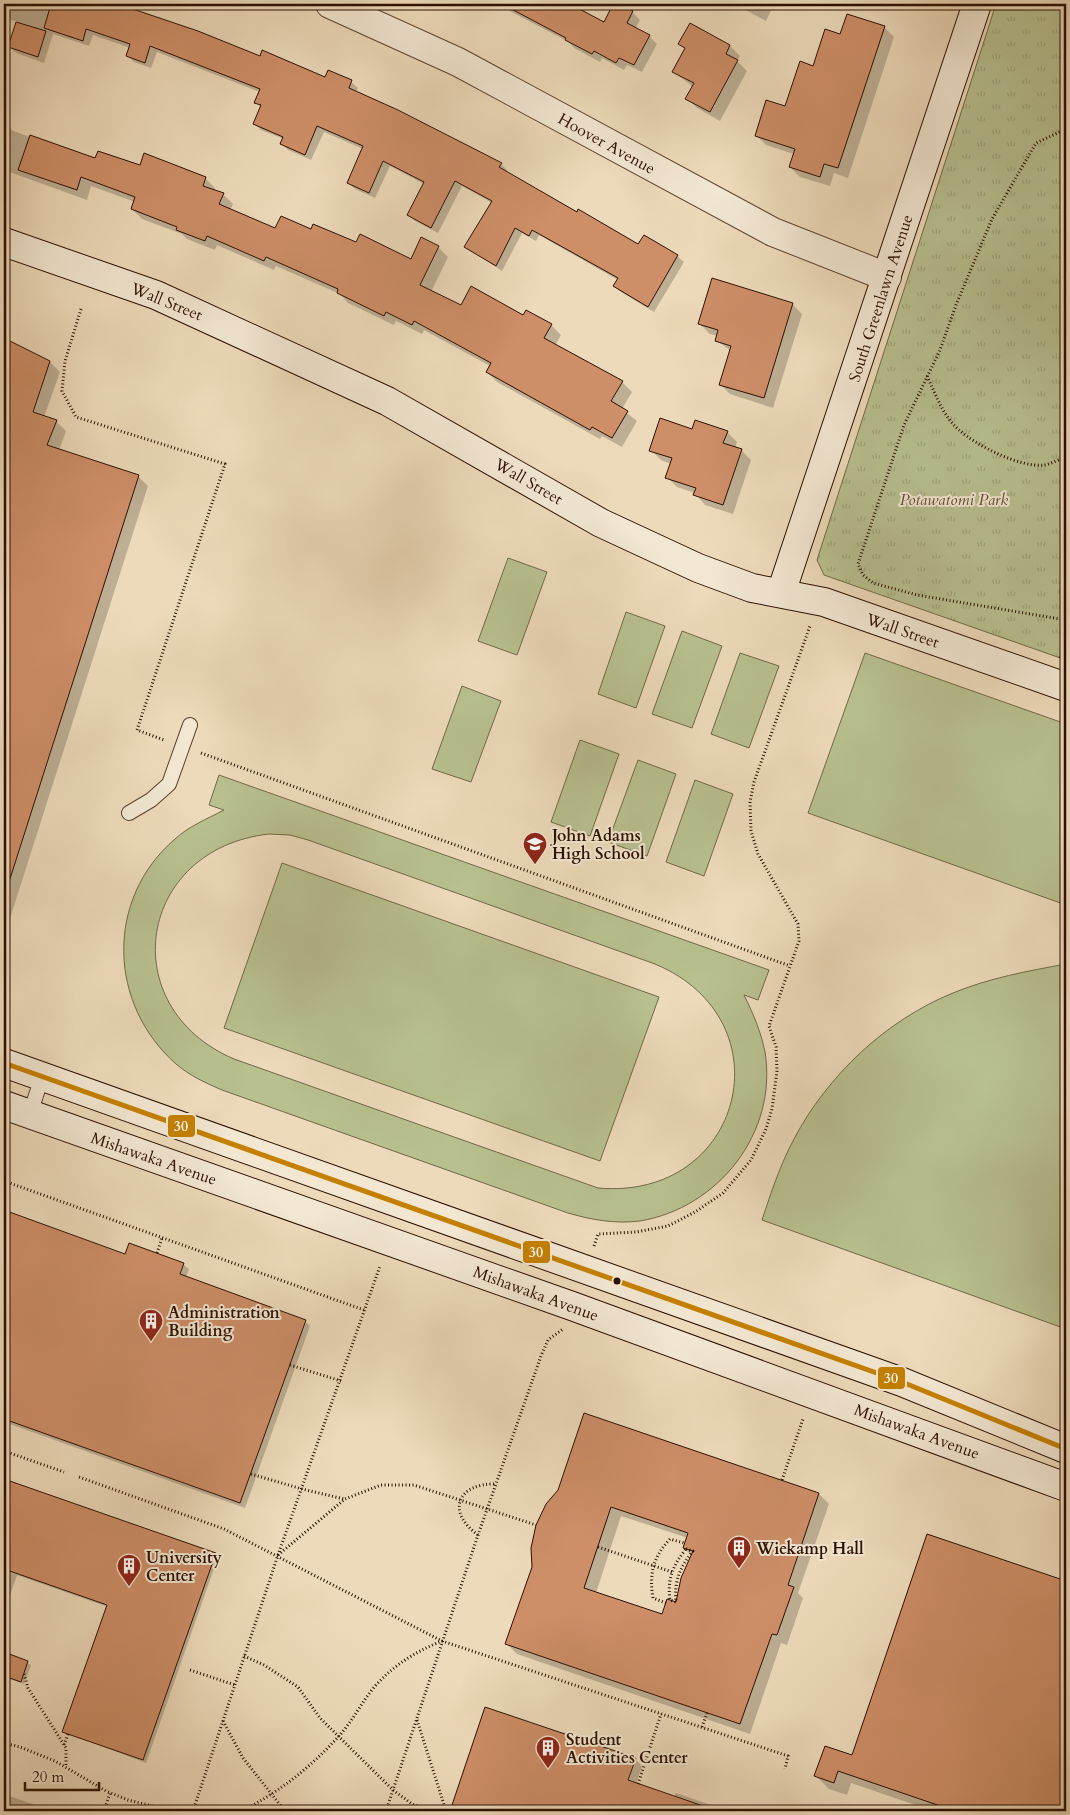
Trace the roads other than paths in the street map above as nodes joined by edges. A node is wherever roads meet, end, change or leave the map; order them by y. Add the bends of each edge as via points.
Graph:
1 (330, 4) edge
2 (977, 4) edge
3 (4, 242) edge
4 (887, 277) junction
5 (781, 593) junction
6 (1066, 687) edge
7 (190, 725) dead end
8 (129, 813) dead end
9 (4, 1063) edge
10 (42, 1077) junction
11 (4, 1105) edge
12 (30, 1114) junction
13 (1066, 1449) edge
14 (1066, 1486) edge

1 - 4 street, Hoover Avenue via 482,74 773,232
2 - 4 street, South Greenlawn Avenue
3 - 5 street, Wall Street via 156,295 218,322 387,401 601,523 698,568 752,588
4 - 5 street, South Greenlawn Avenue
5 - 6 street, Wall Street via 819,601
7 - 8 lane via 169,784
9 - 10 street
10 - 12 lane
10 - 13 street via 902,1382
11 - 12 street, Mishawaka Avenue
12 - 14 street, Mishawaka Avenue via 563,1302

